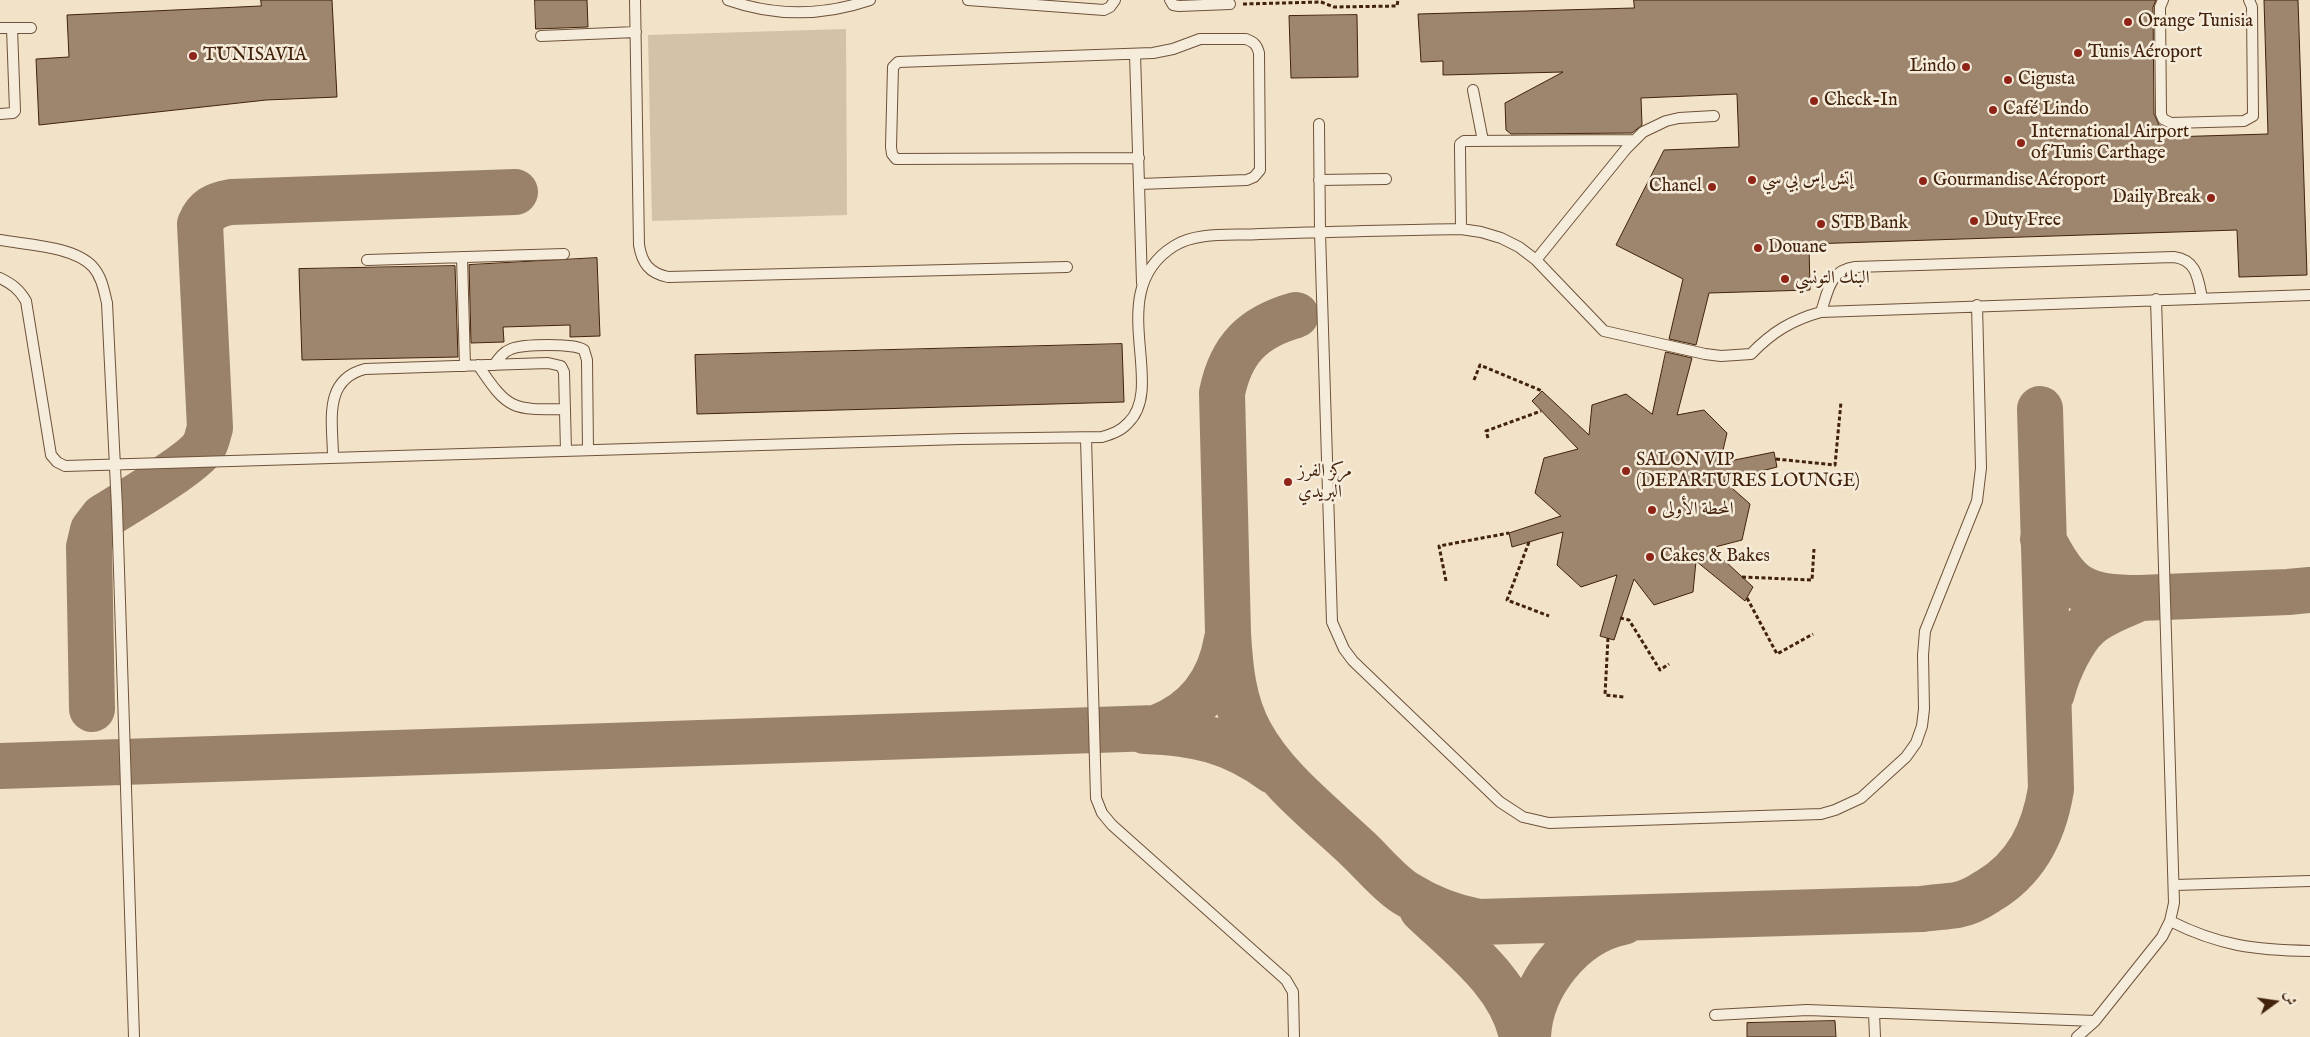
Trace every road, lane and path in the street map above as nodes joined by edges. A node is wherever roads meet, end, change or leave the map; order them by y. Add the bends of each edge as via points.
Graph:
1 (635, 0) edge
2 (728, 0) edge
3 (870, 0) edge
4 (968, 0) edge
5 (1115, 0) edge
6 (1170, 0) edge
7 (1398, 0) edge
8 (2163, 0) edge
9 (2249, 0) edge
10 (1215, 2) edge
11 (1230, 4) joint
12 (0, 28) edge
13 (12, 28) junction
14 (31, 28) dead end
15 (636, 32) junction
16 (541, 36) dead end
17 (1135, 54) junction
18 (1473, 90) dead end
19 (0, 114) edge
20 (1714, 116) dead end
21 (1319, 124) dead end
22 (1634, 140) junction
23 (1483, 141) junction
24 (1139, 158) junction
25 (1386, 179) dead end
26 (1320, 180) junction
27 (1140, 184) junction
28 (1461, 229) junction
29 (1320, 232) junction
30 (0, 240) edge
31 (564, 254) dead end
32 (462, 257) junction
33 (367, 260) dead end
34 (1536, 260) junction
35 (1066, 267) dead end
36 (0, 278) edge
37 (1142, 284) junction
38 (2310, 295) edge
39 (2202, 298) junction
40 (2156, 299) junction
41 (1978, 305) junction
42 (1821, 312) junction
43 (478, 365) junction
44 (494, 365) junction
45 (465, 366) junction
46 (1474, 380) dead end
47 (1542, 391) dead end
48 (1841, 402) dead end
49 (565, 408) junction
50 (1541, 410) dead end
51 (1086, 438) junction
52 (1488, 438) dead end
53 (588, 450) junction
54 (566, 451) junction
55 (333, 458) junction
56 (1776, 459) dead end
57 (115, 465) junction
58 (1509, 533) dead end
59 (1529, 542) dead end
60 (1814, 549) dead end
61 (1742, 577) dead end
62 (1446, 581) dead end
63 (1747, 598) dead end
64 (1549, 616) dead end
65 (1620, 618) dead end
66 (1813, 634) dead end
67 (1608, 638) dead end
68 (1669, 664) dead end
69 (1624, 696) dead end
70 (2310, 881) edge
71 (2175, 885) junction
72 (2170, 921) junction
73 (2310, 951) edge
74 (1874, 1013) junction
75 (1715, 1015) dead end
76 (2095, 1021) junction
77 (134, 1037) edge
78 (1294, 1037) edge
79 (1875, 1037) edge
80 (2077, 1037) edge

1 - 15 lane
2 - 3 lane via 774,12 803,14 831,11
4 - 5 lane via 1104,10
6 - 10 lane via 1173,6
7 - 11 path via 1397,6 1334,7 1321,2
8 - 9 lane via 2160,6 2161,114 2171,123 2244,121 2253,116 2252,7
10 - 11 lane
12 - 13 lane
13 - 14 lane
13 - 19 lane via 15,111
15 - 16 lane
15 - 35 lane via 639,245 644,263 659,275
17 - 24 lane
17 - 24 lane via 898,62 891,74 891,147 896,159 903,160
17 - 27 lane via 1166,51 1200,39 1246,39 1257,46 1258,53 1261,160 1260,170 1254,177 1247,180
18 - 23 lane
20 - 22 lane via 1666,121
21 - 26 lane
22 - 23 lane
22 - 34 lane
23 - 28 lane via 1460,144
24 - 27 lane
25 - 26 lane
26 - 29 lane
27 - 37 lane
28 - 29 lane
28 - 34 lane via 1501,238
29 - 37 lane via 1199,237 1175,245 1155,261
29 - 41 lane via 1332,622 1337,636 1353,661 1500,802 1523,817 1550,823 1821,814 1861,798 1906,757 1922,726 1925,631 1980,490
30 - 57 lane via 78,255 93,267 103,284 107,303
31 - 32 lane
32 - 33 lane
32 - 45 lane
34 - 42 lane via 1604,332 1705,354 1751,354 1782,326
36 - 57 lane via 11,283 26,301 52,455 65,466
37 - 51 lane via 1138,308 1142,393 1138,409 1130,422 1117,432
38 - 39 lane
39 - 40 lane
39 - 42 lane via 2192,264 2184,258 2174,257 1865,266 1838,272 1832,279
40 - 41 lane
40 - 71 lane
41 - 42 lane
43 - 44 lane
43 - 45 lane
43 - 49 lane via 496,392 515,406 527,409
44 - 49 lane via 548,363 561,366 565,378
44 - 53 lane via 506,352 524,347 575,346 584,350 587,360
45 - 55 lane via 354,372 336,388 333,400
46 - 47 path via 1480,366
48 - 56 path via 1835,465
49 - 54 lane
50 - 52 path via 1486,431
51 - 53 lane via 961,438
51 - 78 lane via 1096,798 1112,825 1286,980 1293,992
53 - 54 lane
54 - 55 lane
55 - 57 lane
57 - 77 lane
58 - 62 path via 1439,546
59 - 64 path via 1507,600
60 - 61 path via 1812,580
63 - 66 path via 1777,654
65 - 68 path via 1629,620 1660,670
67 - 69 path via 1604,695
70 - 71 lane
71 - 72 lane
72 - 73 lane via 2218,942
72 - 76 lane via 2162,937
74 - 75 lane via 1807,1010
74 - 76 lane
74 - 79 lane
76 - 80 lane

